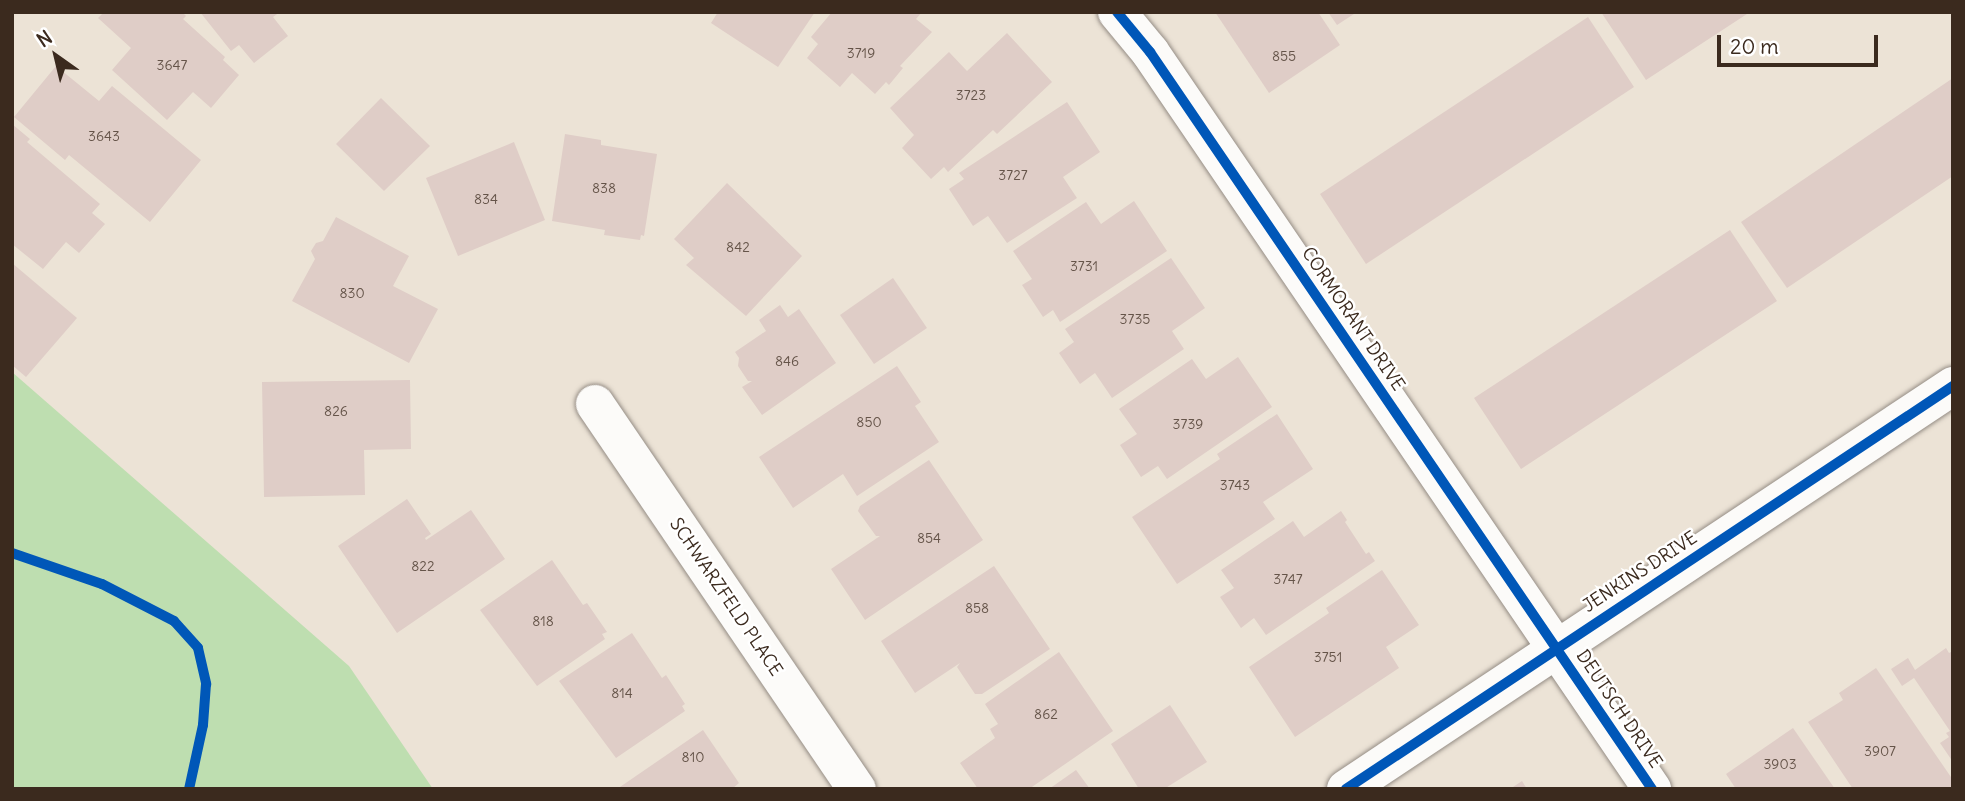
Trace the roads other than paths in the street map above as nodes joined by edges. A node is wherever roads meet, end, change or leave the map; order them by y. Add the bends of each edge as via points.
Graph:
1 (1117, 12) edge
2 (1953, 386) edge
3 (595, 404) dead end
4 (1556, 648) junction
5 (856, 789) edge
6 (1346, 789) edge
7 (1652, 789) edge

1 - 4 street, CORMORANT DRIVE via 1150,52
2 - 4 street, JENKINS DRIVE
3 - 5 street, SCHWARZFELD PLACE
4 - 6 street, JENKINS DRIVE
4 - 7 street, DEUTSCH DRIVE

